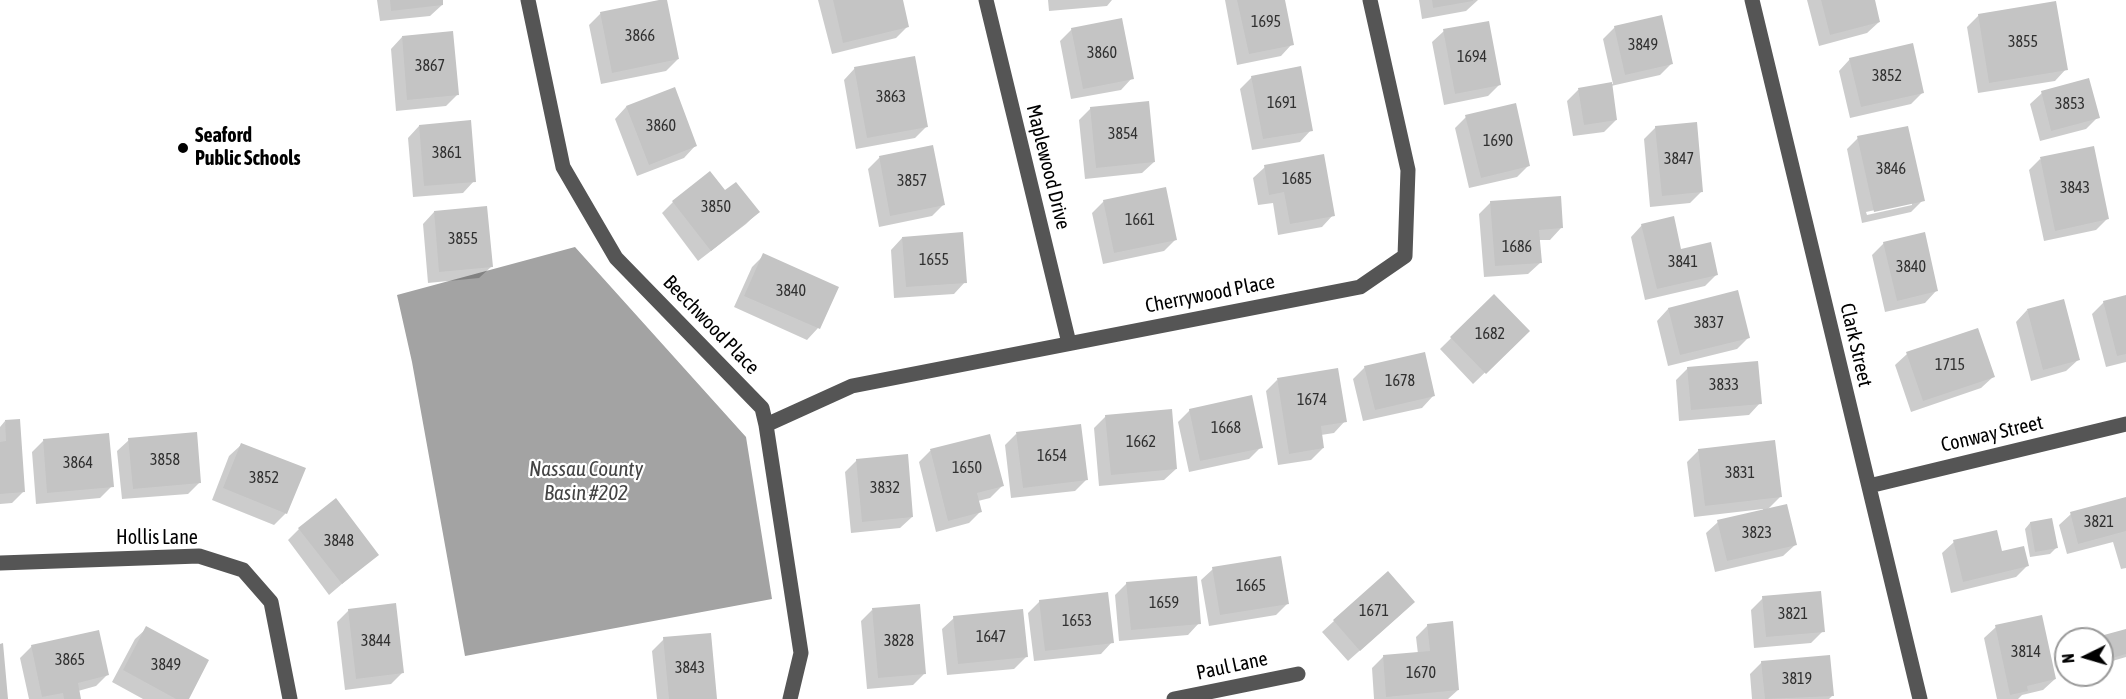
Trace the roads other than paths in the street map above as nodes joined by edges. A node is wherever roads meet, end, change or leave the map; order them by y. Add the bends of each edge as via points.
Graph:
1 (528, 0) edge
2 (986, 0) edge
3 (1370, 0) edge
4 (1752, 0) edge
5 (1069, 343) junction
6 (2126, 424) edge
7 (766, 425) junction
8 (1869, 486) junction
9 (0, 563) edge
10 (1298, 674) dead end
11 (290, 699) edge
12 (790, 699) edge
13 (1174, 699) edge
14 (1920, 699) edge

1 - 7 street, Beechwood Place via 563,167 616,258 762,408
2 - 5 street, Maplewood Drive
3 - 5 street, Cherrywood Place via 1408,170 1405,256 1360,286
4 - 8 street, Clark Street
5 - 7 street, Cherrywood Place via 852,386
6 - 8 street, Conway Street
7 - 12 street, Beechwood Place via 801,653
8 - 14 street, Clark Street
9 - 11 street, Hollis Lane via 199,556 243,570 271,602
10 - 13 street, Paul Lane

